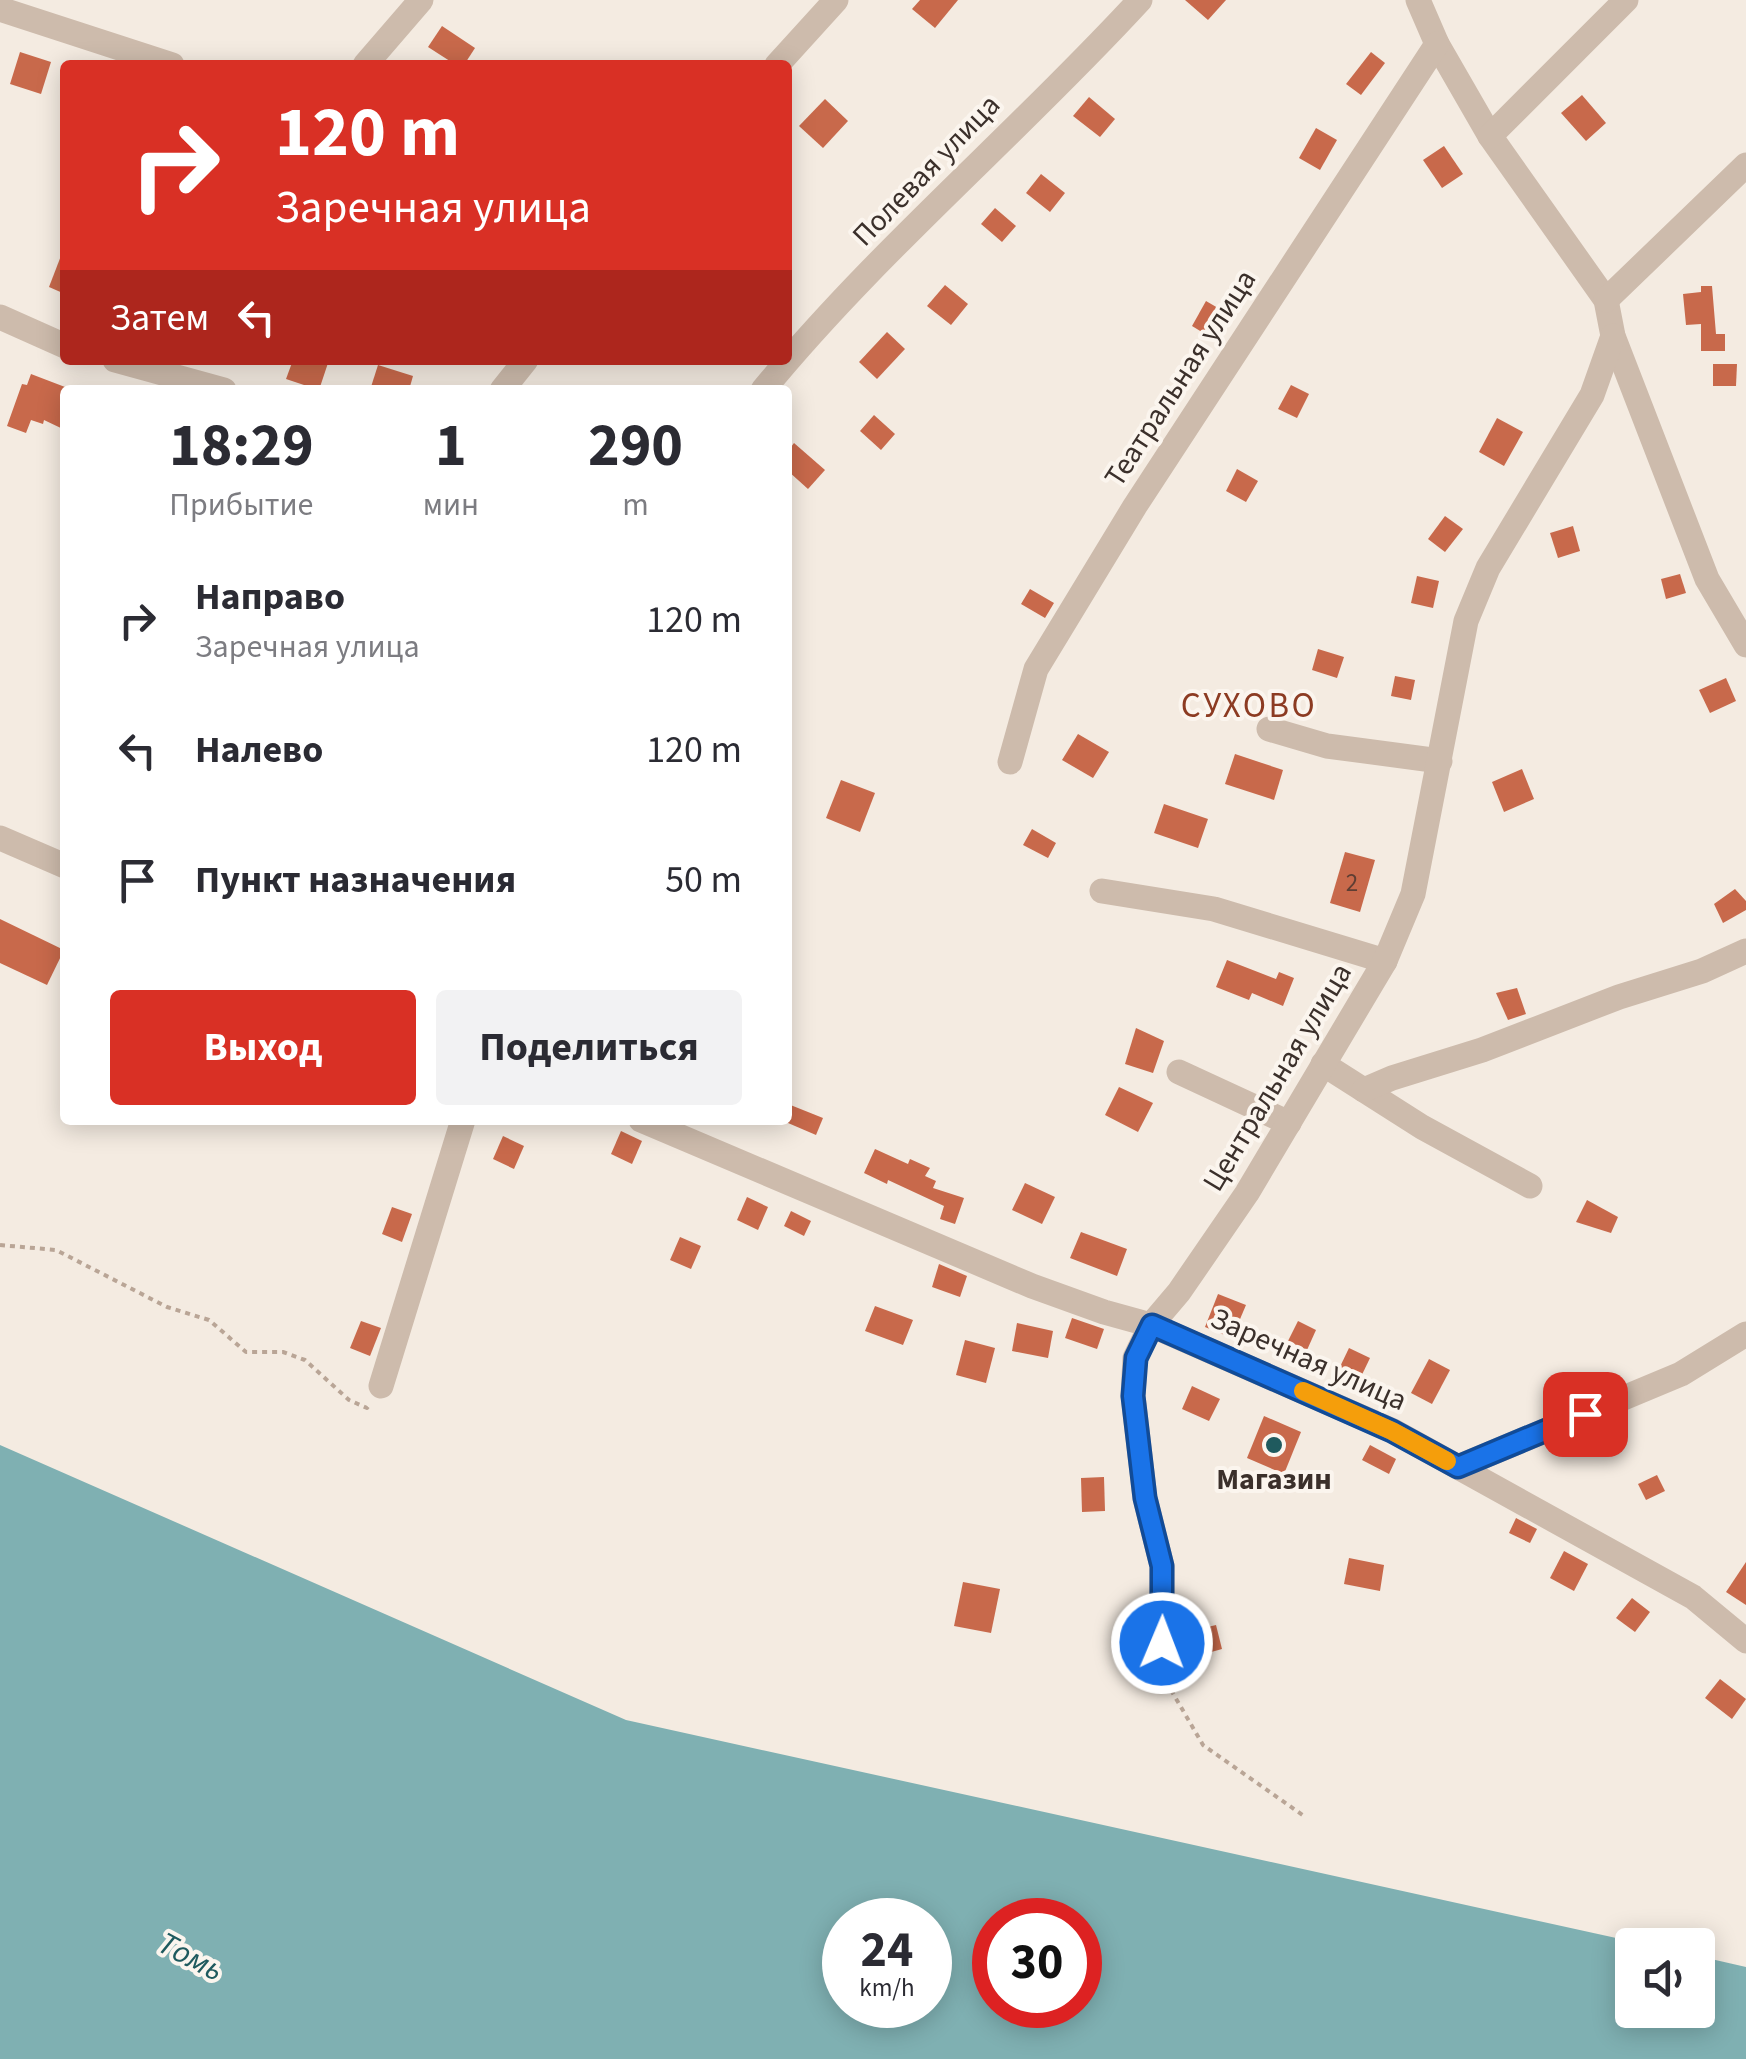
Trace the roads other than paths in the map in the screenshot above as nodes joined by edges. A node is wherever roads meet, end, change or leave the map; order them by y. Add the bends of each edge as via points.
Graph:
1 (421, 0) edge
2 (836, 0) edge
3 (1140, 0) edge
4 (1418, 0) edge
5 (1626, 0) edge
6 (0, 9) edge
7 (1437, 44) junction
8 (157, 60) edge
9 (369, 60) edge
10 (782, 60) edge
11 (1490, 136) junction
12 (1746, 165) edge
13 (1606, 300) junction
14 (0, 317) edge
15 (1613, 336) junction
16 (60, 344) edge
17 (792, 356) edge
18 (133, 365) edge
19 (522, 365) edge
20 (784, 365) edge
21 (206, 385) edge
22 (506, 385) edge
23 (767, 385) edge
24 (1746, 645) edge
25 (1268, 729) dead end
26 (1440, 761) junction
27 (1010, 762) dead end
28 (0, 838) edge
29 (60, 864) edge
30 (1102, 891) dead end
31 (1746, 951) edge
32 (1385, 960) junction
33 (1323, 1064) junction
34 (1180, 1072) dead end
35 (1364, 1090) junction
36 (1289, 1123) junction
37 (462, 1125) edge
38 (652, 1125) edge
39 (1530, 1186) dead end
40 (1152, 1325) junction
41 (1746, 1334) edge
42 (381, 1386) road end
43 (1458, 1467) junction
44 (1746, 1641) edge
45 (1161, 1672) road end

1 - 9 street
2 - 10 street
3 - 17 street, Полевая улица
4 - 7 street
5 - 11 street
6 - 8 street
7 - 11 street
7 - 27 street, Театральная улица via 1134,506 1036,669
11 - 13 street
12 - 13 street
13 - 15 street
14 - 16 street
15 - 24 street via 1707,579
15 - 26 street, Центральная улица via 1592,394 1488,568 1466,620
18 - 21 street
19 - 22 street
20 - 23 street, Полевая улица
25 - 26 street via 1327,746
26 - 32 street, Центральная улица via 1412,894
28 - 29 street
30 - 32 street via 1214,908
31 - 35 street
32 - 33 street, Центральная улица
33 - 35 street
33 - 36 street, Центральная улица
34 - 36 street
35 - 39 street
36 - 40 street, Центральная улица via 1247,1194
37 - 42 street
38 - 40 street via 1032,1286
40 - 43 street, Заречная улица
40 - 45 street, Центральная улица via 1136,1358 1133,1396 1145,1498 1162,1566
41 - 43 street via 1681,1374
43 - 44 street, Заречная улица via 1693,1598

